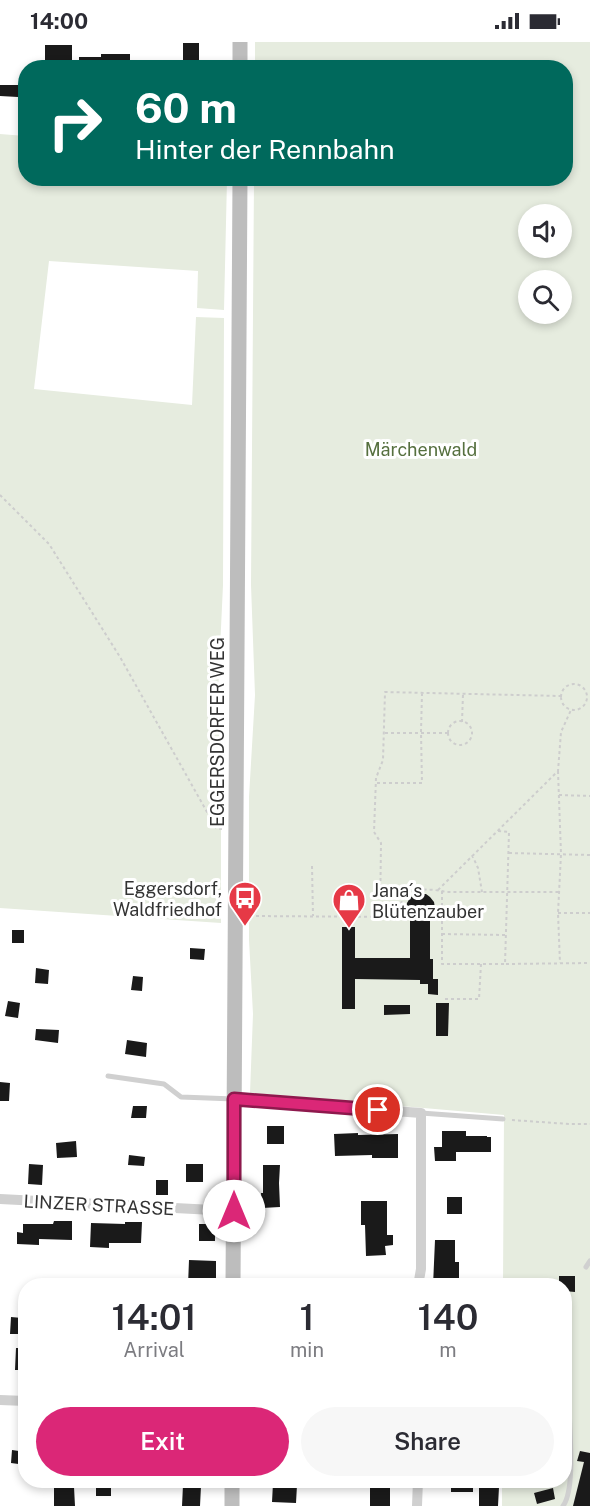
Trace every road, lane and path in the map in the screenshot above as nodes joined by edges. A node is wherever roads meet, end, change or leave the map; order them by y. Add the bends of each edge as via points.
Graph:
1 (240, 42) edge
2 (240, 60) edge
3 (240, 186) edge
4 (0, 495) edge
5 (422, 693) junction
6 (463, 693) junction
7 (588, 693) edge
8 (561, 696) junction
9 (571, 710) junction
10 (462, 722) junction
11 (421, 732) junction
12 (448, 732) junction
13 (384, 733) junction
14 (558, 771) junction
15 (376, 783) junction
16 (559, 795) junction
17 (590, 796) edge
18 (497, 831) junction
19 (236, 832) junction
20 (508, 853) junction
21 (561, 854) junction
22 (472, 855) junction
23 (590, 855) edge
24 (312, 866) dead end
25 (438, 890) junction
26 (442, 891) junction
27 (482, 892) junction
28 (508, 892) junction
29 (559, 892) junction
30 (558, 913) junction
31 (590, 913) edge
32 (247, 916) dead end
33 (313, 916) junction
34 (380, 917) junction
35 (442, 934) junction
36 (506, 935) junction
37 (560, 963) junction
38 (590, 963) edge
39 (481, 964) junction
40 (505, 964) junction
41 (445, 999) dead end
42 (108, 1076) dead end
43 (234, 1099) junction
44 (421, 1113) junction
45 (503, 1119) joint
46 (590, 1124) edge
47 (0, 1199) edge
48 (234, 1211) junction
49 (233, 1278) edge
50 (419, 1278) edge
51 (0, 1400) edge
52 (18, 1401) edge
53 (232, 1488) edge
54 (418, 1488) edge
55 (569, 1488) edge
56 (232, 1506) edge
57 (417, 1506) edge
58 (563, 1506) edge

1 - 2 main road
3 - 19 main road, EGGERSDORFER WEG
4 - 19 path via 49,544 120,657 216,828
5 - 6 path
5 - 11 path
5 - 13 path via 385,692
6 - 8 path
6 - 10 path
7 - 8 path via 574,684 566,687
7 - 9 path via 583,706
8 - 9 path via 564,706
9 - 14 path via 561,732
10 - 12 path via 452,724
10 - 12 path via 471,729 466,744 454,744
11 - 12 path
11 - 13 path
11 - 15 path via 422,783
13 - 15 path via 383,760
14 - 16 path
14 - 18 path
15 - 34 path via 374,832 381,843
16 - 17 path
16 - 21 path
18 - 20 path via 509,832
18 - 22 path
19 - 43 main road, EGGERSDORFER WEG
20 - 21 path
20 - 28 path
21 - 23 path
21 - 29 path
22 - 25 path
22 - 27 path
24 - 33 path
25 - 26 path
25 - 34 path via 410,891 402,900 399,917
26 - 27 path
26 - 35 path
27 - 28 path
28 - 29 path
28 - 36 path
29 - 30 path
30 - 31 path
30 - 37 path
32 - 33 path
33 - 34 path
35 - 36 path
35 - 39 path via 442,964
36 - 40 path
37 - 38 path
37 - 40 path
39 - 40 path
39 - 41 path via 479,999
42 - 43 lane via 164,1084 182,1097
43 - 44 street
43 - 48 main road, EGGERSDORFER WEG
44 - 45 lane
44 - 50 street
45 - 46 path
47 - 48 street, LINZER STRASSE
48 - 49 main road, EGGERSDORFER WEG
51 - 52 street
53 - 56 main road
54 - 57 street
55 - 58 lane

